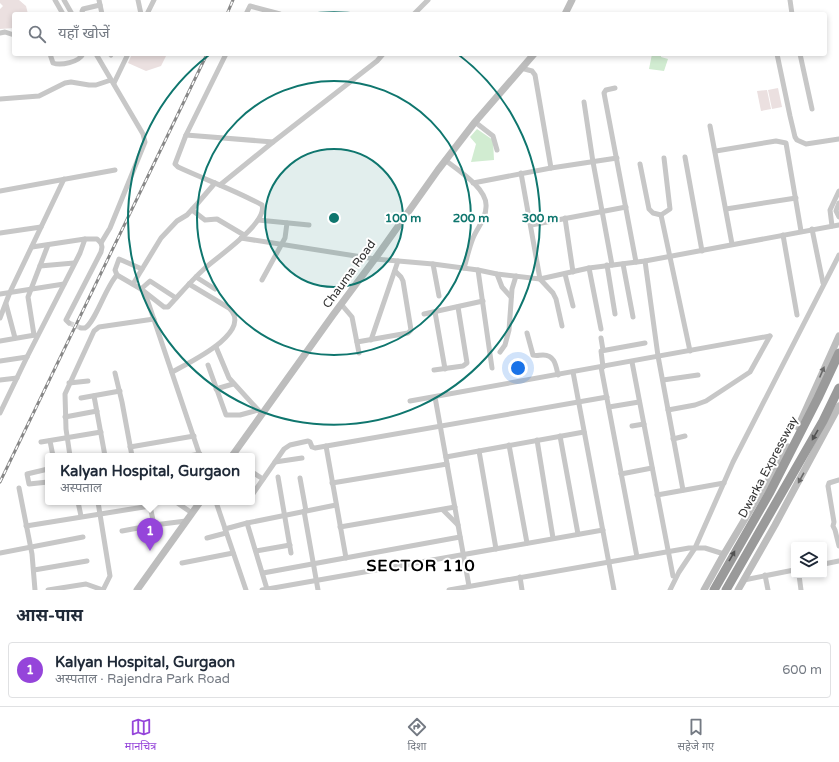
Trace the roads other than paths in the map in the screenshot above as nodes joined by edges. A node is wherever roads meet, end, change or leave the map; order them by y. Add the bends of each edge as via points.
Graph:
1 (55, 0) edge
2 (64, 0) edge
3 (138, 0) edge
4 (154, 0) edge
5 (428, 0) edge
6 (572, 0) edge
7 (790, 0) edge
8 (99, 2) edge
9 (251, 3) edge
10 (62, 12) edge
11 (71, 12) edge
12 (82, 12) edge
13 (102, 12) edge
14 (141, 12) edge
15 (148, 12) edge
16 (275, 12) edge
17 (416, 12) edge
18 (566, 12) edge
19 (792, 12) edge
20 (0, 32) edge
21 (12, 34) edge
22 (51, 56) edge
23 (82, 56) edge
24 (97, 56) edge
25 (127, 56) edge
26 (225, 56) edge
27 (381, 56) edge
28 (532, 56) edge
29 (777, 56) edge
30 (800, 56) edge
31 (521, 68) junction
32 (113, 81) junction
33 (615, 88) dead end
34 (0, 99) edge
35 (584, 102) dead end
36 (812, 109) dead end
37 (475, 122) junction
38 (710, 126) dead end
39 (186, 136) junction
40 (839, 139) edge
41 (273, 142) junction
42 (497, 150) dead end
43 (716, 151) junction
44 (685, 157) dead end
45 (616, 158) junction
46 (664, 158) dead end
47 (445, 160) junction
48 (593, 162) junction
49 (640, 164) dead end
50 (551, 168) junction
51 (115, 170) dead end
52 (522, 173) junction
53 (64, 179) junction
54 (473, 182) junction
55 (217, 184) junction
56 (0, 191) edge
57 (839, 191) edge
58 (796, 198) junction
59 (839, 203) edge
60 (626, 207) junction
61 (726, 209) junction
62 (192, 210) junction
63 (602, 211) junction
64 (661, 215) junction
65 (830, 216) junction
66 (838, 216) edge
67 (565, 218) junction
68 (258, 220) junction
69 (287, 223) junction
70 (308, 225) dead end
71 (531, 225) junction
72 (839, 225) edge
73 (832, 226) junction
74 (41, 227) junction
75 (812, 229) junction
76 (801, 231) junction
77 (0, 233) edge
78 (783, 235) junction
79 (243, 236) junction
80 (85, 239) junction
81 (101, 243) junction
82 (732, 244) junction
83 (48, 245) junction
84 (282, 245) junction
85 (32, 247) junction
86 (702, 251) junction
87 (839, 255) edge
88 (670, 256) junction
89 (375, 259) junction
90 (398, 261) junction
91 (645, 261) junction
92 (636, 262) junction
93 (74, 263) junction
94 (433, 264) junction
95 (623, 264) junction
96 (610, 265) junction
97 (40, 266) junction
98 (464, 268) junction
99 (589, 268) junction
100 (142, 269) junction
101 (478, 270) junction
102 (395, 271) junction
103 (573, 272) junction
104 (497, 274) junction
105 (565, 274) junction
106 (117, 276) junction
107 (516, 276) junction
108 (196, 277) junction
109 (540, 279) junction
110 (262, 280) dead end
111 (824, 283) junction
112 (64, 284) junction
113 (133, 284) junction
114 (189, 284) junction
115 (32, 288) junction
116 (215, 289) dead end
117 (143, 290) junction
118 (10, 292) junction
119 (0, 294) edge
120 (439, 296) dead end
121 (511, 297) junction
122 (176, 298) junction
123 (483, 301) junction
124 (6, 304) junction
125 (341, 304) junction
126 (574, 306) dead end
127 (458, 307) junction
128 (434, 312) junction
129 (424, 314) dead end
130 (615, 314) dead end
131 (796, 315) dead end
132 (633, 317) dead end
133 (0, 318) edge
134 (154, 319) junction
135 (69, 324) dead end
136 (562, 326) dead end
137 (81, 328) dead end
138 (601, 328) dead end
139 (527, 333) dead end
140 (36, 335) junction
141 (839, 336) edge
142 (16, 338) junction
143 (601, 338) dead end
144 (372, 340) junction
145 (0, 341) edge
146 (357, 342) junction
147 (645, 342) dead end
148 (216, 347) junction
149 (603, 350) junction
150 (690, 351) junction
151 (500, 352) dead end
152 (359, 353) dead end
153 (839, 353) edge
154 (658, 356) junction
155 (27, 357) junction
156 (0, 361) edge
157 (632, 362) junction
158 (208, 365) dead end
159 (602, 367) junction
160 (492, 368) dead end
161 (445, 369) junction
162 (434, 370) dead end
163 (172, 372) junction
164 (573, 372) junction
165 (115, 373) dead end
166 (558, 375) junction
167 (698, 375) dead end
168 (17, 378) junction
169 (0, 380) edge
170 (663, 380) junction
171 (88, 381) dead end
172 (69, 383) junction
173 (233, 384) junction
174 (839, 388) edge
175 (216, 389) junction
176 (120, 391) junction
177 (94, 396) junction
178 (435, 397) junction
179 (607, 397) junction
180 (81, 398) dead end
181 (410, 402) dead end
182 (579, 402) junction
183 (639, 402) junction
184 (839, 406) edge
185 (609, 407) junction
186 (668, 410) junction
187 (97, 411) junction
188 (260, 412) junction
189 (0, 413) edge
190 (65, 417) junction
191 (644, 424) junction
192 (441, 426) junction
193 (632, 426) dead end
194 (101, 432) junction
195 (584, 432) junction
196 (194, 436) junction
197 (560, 436) junction
198 (685, 436) dead end
199 (68, 437) junction
200 (673, 439) junction
201 (537, 440) junction
202 (50, 441) junction
203 (41, 442) dead end
204 (326, 446) junction
205 (509, 446) junction
206 (130, 448) junction
207 (479, 451) junction
208 (52, 453) edge
209 (70, 453) edge
210 (104, 453) edge
211 (131, 453) edge
212 (199, 453) edge
213 (234, 453) edge
214 (446, 457) junction
215 (302, 458) dead end
216 (274, 463) junction
217 (447, 464) junction
218 (652, 468) junction
219 (45, 470) edge
220 (255, 474) edge
221 (621, 474) junction
222 (300, 478) dead end
223 (262, 479) junction
224 (839, 480) edge
225 (45, 482) edge
226 (332, 483) junction
227 (724, 483) junction
228 (19, 488) dead end
229 (255, 490) edge
230 (683, 490) junction
231 (657, 495) junction
232 (79, 505) edge
233 (98, 505) edge
234 (144, 505) edge
235 (149, 505) edge
236 (180, 505) edge
237 (198, 505) edge
238 (217, 505) edge
239 (336, 505) junction
240 (455, 507) junction
241 (443, 510) junction
242 (305, 511) junction
243 (192, 513) junction
244 (100, 514) junction
245 (284, 515) junction
246 (81, 516) junction
247 (186, 521) junction
248 (837, 522) edge
249 (247, 523) junction
250 (154, 525) junction
251 (26, 526) junction
252 (458, 526) junction
253 (340, 527) junction
254 (603, 530) junction
255 (122, 531) dead end
256 (226, 531) junction
257 (578, 534) junction
258 (83, 537) dead end
259 (460, 537) junction
260 (207, 538) dead end
261 (553, 538) junction
262 (527, 543) junction
263 (290, 545) junction
264 (839, 546) edge
265 (30, 547) junction
266 (496, 548) junction
267 (695, 548) junction
268 (256, 551) junction
269 (668, 551) junction
270 (0, 553) edge
271 (233, 553) junction
272 (291, 553) dead end
273 (463, 554) junction
274 (724, 554) junction
275 (637, 557) junction
276 (346, 558) junction
277 (87, 561) dead end
278 (839, 561) edge
279 (609, 562) junction
280 (182, 563) dead end
281 (827, 563) edge
282 (314, 564) junction
283 (34, 570) junction
284 (791, 571) edge
285 (263, 573) junction
286 (765, 575) junction
287 (673, 576) dead end
288 (520, 577) junction
289 (799, 578) edge
290 (317, 580) junction
291 (744, 580) junction
292 (469, 586) junction
293 (61, 589) edge
294 (35, 590) edge
295 (48, 590) edge
296 (103, 590) edge
297 (137, 590) edge
298 (246, 590) edge
299 (265, 590) edge
300 (318, 590) edge
301 (449, 590) edge
302 (522, 590) edge
303 (614, 590) edge
304 (670, 590) edge
305 (704, 590) edge
306 (714, 590) edge
307 (726, 590) edge
308 (738, 590) edge
309 (768, 590) edge
310 (801, 590) edge

1 - 10 street
2 - 11 street
3 - 14 street
4 - 15 street
5 - 17 street
6 - 18 street
7 - 19 street
8 - 12 street via 85,8
8 - 13 street
9 - 16 street
20 - 21 street
22 - 23 street via 53,62 63,64 80,59
24 - 32 street
25 - 32 street
26 - 39 street
27 - 41 street
28 - 31 street, Chauma Road
29 - 40 street via 797,140 806,144
30 - 36 street
31 - 37 street, Chauma Road
31 - 50 street via 534,72
32 - 34 street via 96,85 71,82 40,96
32 - 81 street via 145,142 110,228
33 - 45 street via 604,93
35 - 48 street
37 - 42 street via 493,136
37 - 47 street, Chauma Road
38 - 43 street
39 - 41 street
39 - 55 street via 176,165
41 - 55 street
43 - 58 street via 776,140 786,143
43 - 61 street
44 - 86 street
45 - 48 street
45 - 60 street
46 - 64 street via 670,209
47 - 54 street
47 - 89 street, Chauma Road
48 - 50 street
48 - 63 street
49 - 64 street via 649,209
50 - 52 street
51 - 53 street
52 - 54 street
52 - 71 street
53 - 56 street
53 - 74 street
54 - 98 street via 487,206
55 - 62 street
55 - 68 street via 262,204 263,209
57 - 65 street
58 - 61 street
58 - 76 street
59 - 66 street via 836,211
60 - 63 street
60 - 92 street
61 - 82 street
62 - 79 street via 205,220 217,219
62 - 100 street via 161,238
63 - 67 street
63 - 96 street
64 - 88 street
65 - 66 street
65 - 73 street
67 - 71 street
67 - 103 street
68 - 69 street
68 - 79 street
69 - 70 street
69 - 84 street
71 - 109 street
72 - 73 street
73 - 75 street
74 - 77 street
74 - 85 street
75 - 76 street
75 - 111 street
76 - 78 street
78 - 82 street
78 - 131 street
79 - 84 street
79 - 108 street
80 - 81 street via 97,239
80 - 83 street
80 - 93 street
81 - 135 street via 101,252 66,320
82 - 86 street
83 - 85 street
83 - 97 street
84 - 89 street
84 - 110 street
85 - 118 street
86 - 88 street
87 - 111 street
88 - 91 street
88 - 150 street
89 - 90 street
89 - 125 street, Chauma Road
90 - 94 street
90 - 102 street
91 - 92 street
91 - 154 street
92 - 95 street
93 - 97 street
93 - 112 street
94 - 98 street
94 - 120 street
95 - 96 street
95 - 132 street
96 - 99 street
96 - 130 street
97 - 115 street
98 - 101 street
99 - 103 street
99 - 138 street
100 - 106 street via 119,259 115,270
100 - 113 street
101 - 104 street
101 - 123 street
102 - 144 street
102 - 144 street via 403,281 411,330 408,334
103 - 105 street
104 - 107 street
104 - 121 street via 502,287
105 - 109 street
105 - 126 street
106 - 113 street
106 - 137 street via 104,295 90,324
107 - 109 street
107 - 121 street
108 - 114 street
108 - 116 street
109 - 136 street via 556,299
111 - 227 street via 732,462
112 - 115 street
112 - 140 street
113 - 117 street
114 - 122 street
114 - 148 street via 233,311 235,321 230,333
115 - 118 street
115 - 140 street via 28,297
117 - 122 street via 150,281
117 - 122 street via 164,307 168,307
117 - 134 street
118 - 119 street
118 - 124 street
121 - 151 street via 509,330
123 - 127 street
123 - 160 street
124 - 133 street
124 - 142 street
125 - 146 street via 352,317
125 - 188 street, Chauma Road
127 - 128 street
127 - 161 street via 467,364
128 - 129 street
128 - 161 street
134 - 163 street
134 - 172 street via 95,329
139 - 166 street via 533,355 552,358
140 - 142 street
140 - 155 street
274 -> 141 street via 787,451
142 - 145 street
143 - 149 street
144 - 146 street
146 - 152 street
147 - 149 street
148 - 163 street
148 - 173 street
149 - 159 street
150 - 154 street
150 - 186 street via 770,336 750,372 706,401
306 -> 153 highway, Dwarka Expressway via 770,492
154 - 157 street
154 - 170 street
155 - 156 street
155 - 168 street
157 - 159 street
157 - 183 street
158 - 175 street
159 - 164 street
159 - 179 street
161 - 162 street
163 - 196 street
164 - 166 street
164 - 182 street
165 - 176 street
166 - 178 street
167 - 170 street
168 - 169 street
168 - 189 street
170 - 186 street
171 - 172 street
172 - 190 street via 65,394
173 - 175 street
173 - 188 street
174 -> 307 highway, Dwarka Expressway via 823,421
175 - 188 street via 226,416
176 - 177 street
176 - 206 street
177 - 180 street
177 - 187 street
178 - 181 street
178 - 192 street
179 - 182 street
179 - 185 street
182 - 192 street
182 - 195 street
183 - 185 street
183 - 191 street
184 -> 291 street
185 - 221 street
186 - 200 street
187 - 190 street
187 - 194 street
188 - 213 street, Chauma Road
190 - 199 street
191 - 193 street
191 - 218 street
192 - 204 street
192 - 214 street
194 - 199 street
194 - 210 street
195 - 197 street
195 - 254 street
196 - 206 street
196 - 212 street
197 - 201 street
197 - 257 street
198 - 200 street
199 - 202 street
199 - 209 street
200 - 230 street
201 - 205 street
201 - 261 street
202 - 203 street
202 - 208 street
204 - 216 street via 313,448 308,441 295,444 284,449
204 - 226 street
205 - 207 street
205 - 262 street
206 - 211 street
207 - 214 street
207 - 266 street
214 - 217 street
215 - 216 street
216 - 223 street
216 - 245 street
217 - 226 street
217 - 240 street
218 - 221 street
218 - 231 street
219 - 225 street via 30,472 27,477 29,484
220 - 223 street
221 - 275 street
222 - 242 street
223 - 229 street
224 - 248 street via 829,483 828,486
226 - 239 street
227 - 230 street
227 - 267 street
228 - 251 street
230 - 231 street
231 - 269 street
232 - 246 street
233 - 244 street
234 - 244 street
235 - 250 street
236 - 243 street
237 - 243 street
238 - 256 street
239 - 242 street
239 - 253 street
240 - 241 street
240 - 252 street
241 - 252 street
241 - 253 street
242 - 245 street
242 - 282 street
243 - 247 street
244 - 246 street
244 - 296 street via 110,576
245 - 249 street
245 - 263 street
246 - 251 street
247 - 250 street
247 - 297 street
248 - 264 street via 833,526
249 - 256 street
249 - 268 street
250 - 255 street
251 - 265 street
252 - 259 street
253 - 276 street
254 - 257 street
254 - 279 street
256 - 260 street
256 - 271 street
257 - 261 street
258 - 265 street
259 - 273 street
259 - 276 street
261 - 262 street
262 - 266 street
263 - 268 street
263 - 272 street
265 - 270 street
265 - 283 street
266 - 273 street
267 - 269 street
267 - 274 street via 705,548
267 - 304 street
268 - 285 street
269 - 275 street
269 - 287 street
271 - 280 street
271 - 298 street
273 - 290 street
273 - 292 street
274 - 305 street
275 - 279 street
276 - 282 street
277 - 283 street
278 - 281 street
279 - 288 street
279 - 303 street
282 - 285 street
282 - 290 street
283 - 294 street
284 - 286 street
285 - 299 street
286 - 291 street
286 - 309 street
288 - 292 street
288 - 302 street
289 - 310 street
290 - 299 street
290 - 300 street
291 - 308 street
292 - 301 street
293 - 295 street
293 - 296 street via 86,584

